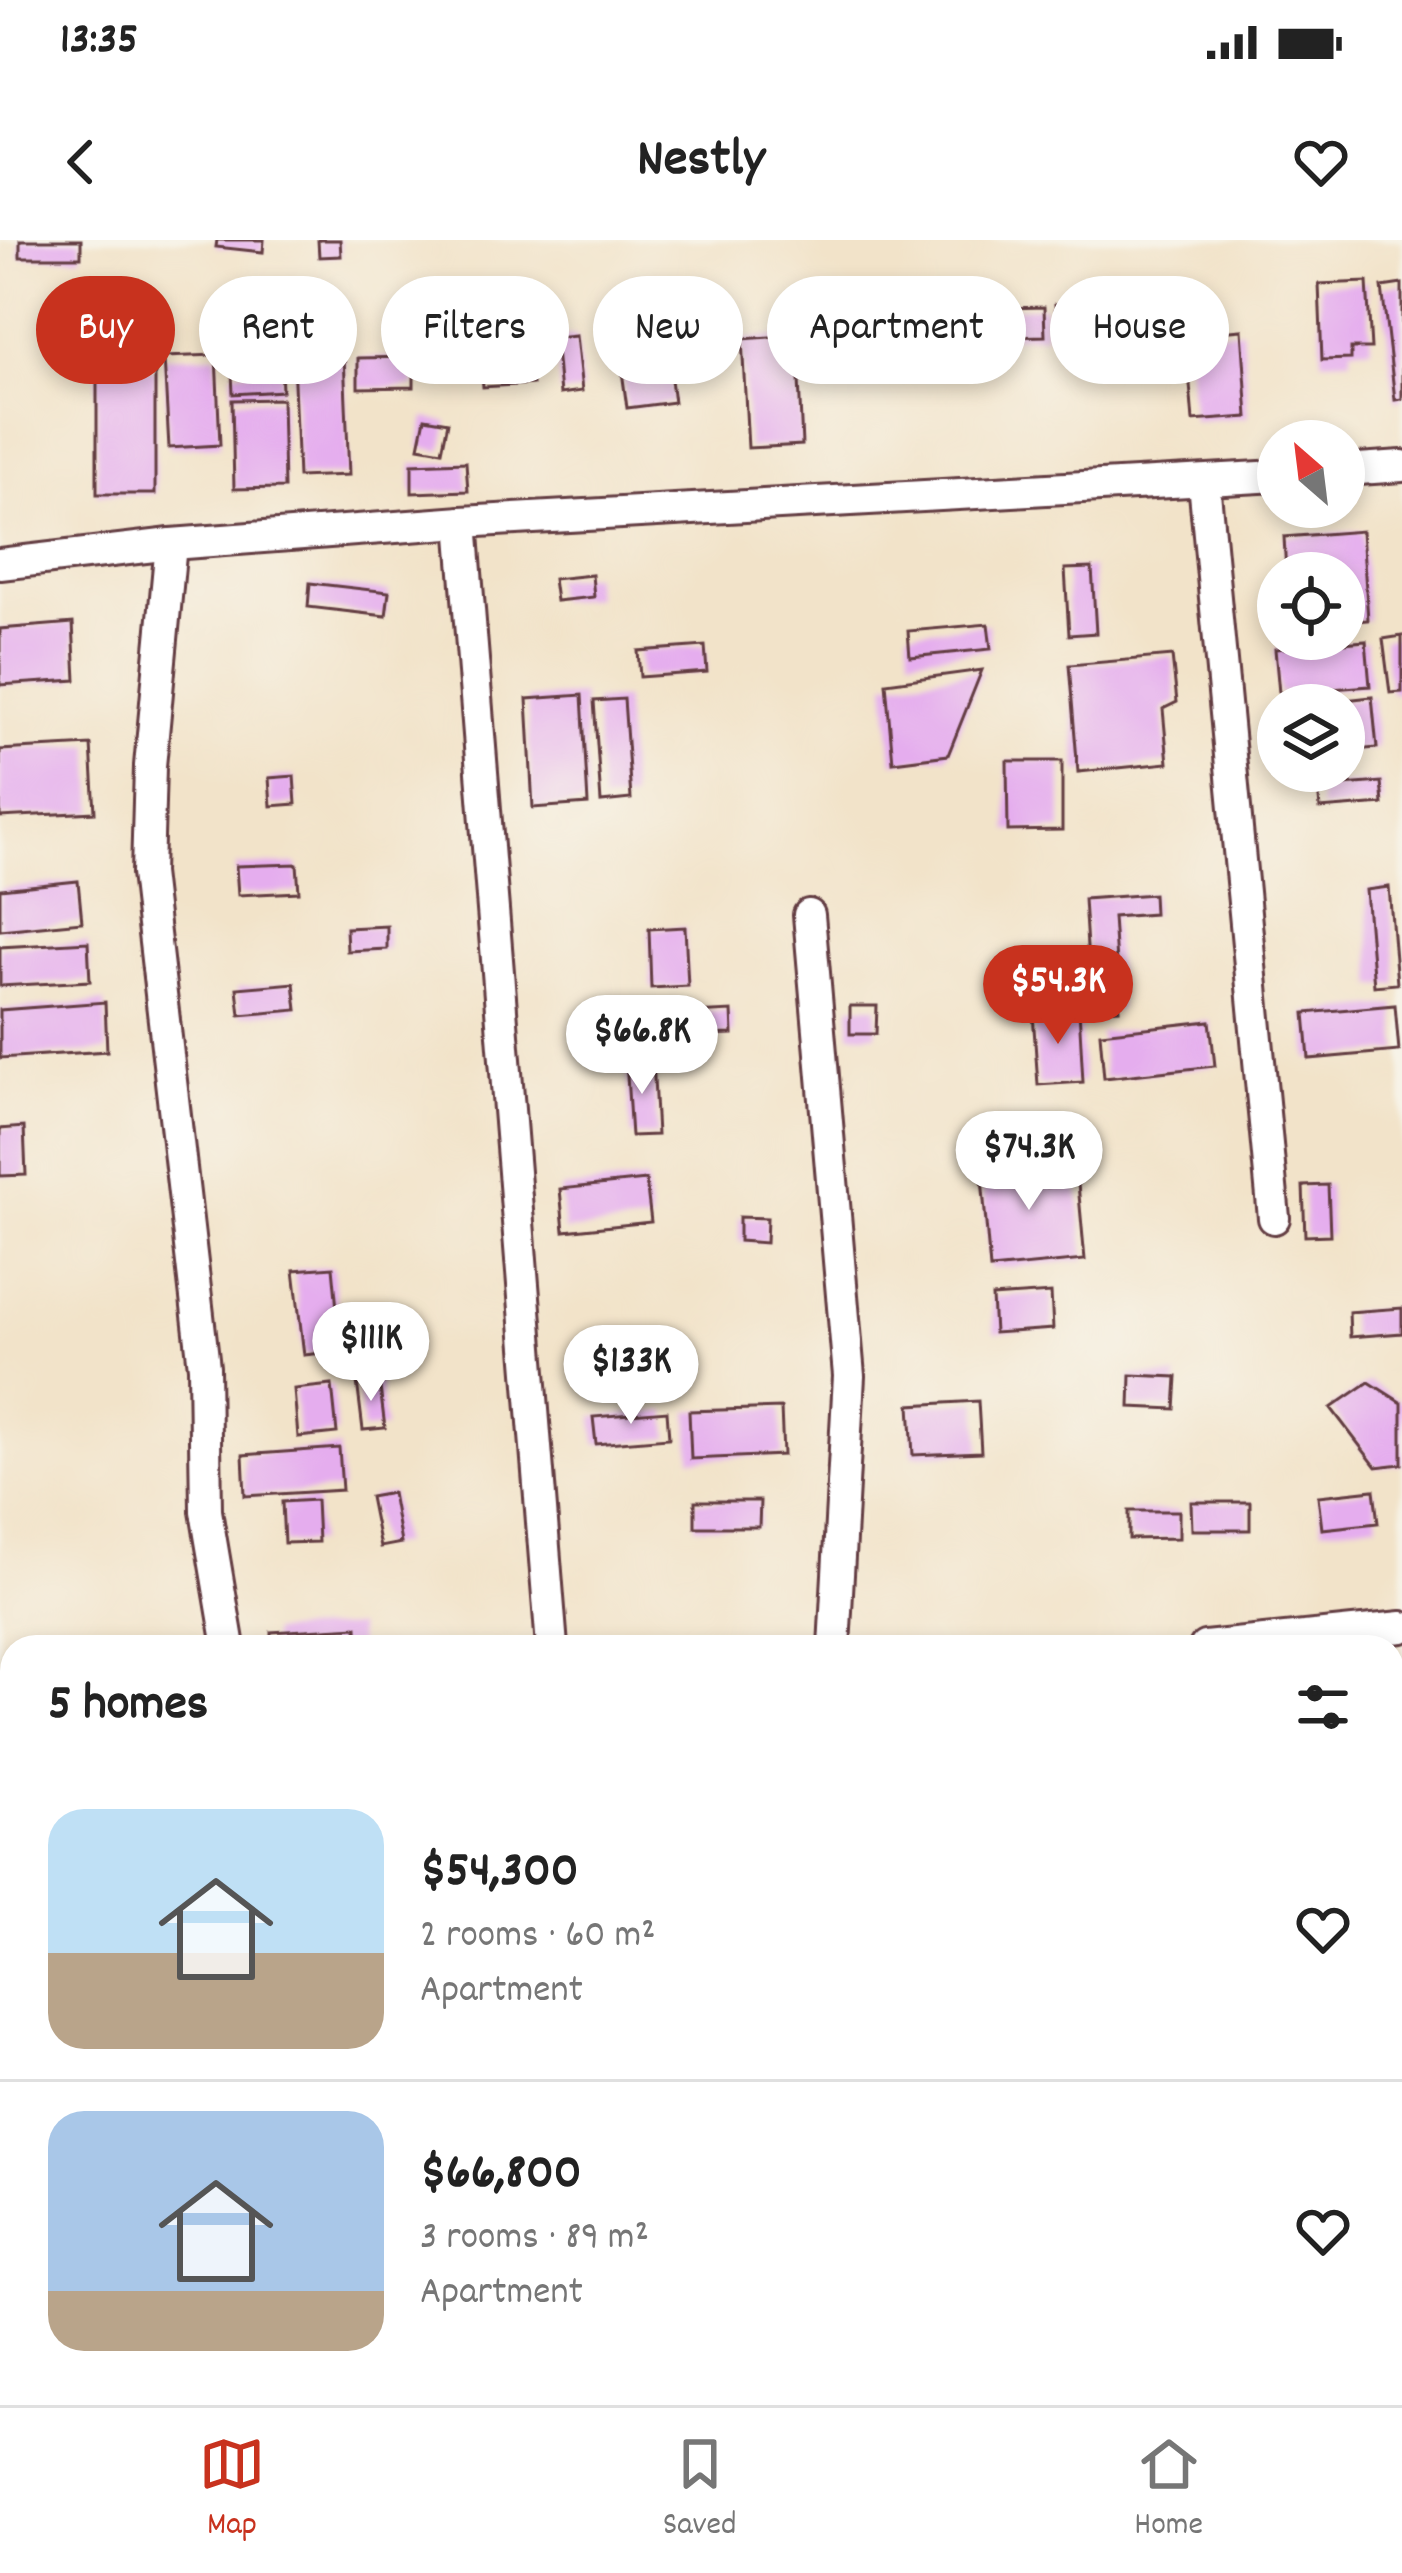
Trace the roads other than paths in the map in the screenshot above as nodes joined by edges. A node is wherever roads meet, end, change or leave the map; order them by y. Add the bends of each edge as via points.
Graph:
1 (1402, 466) edge
2 (1365, 469) edge
3 (1257, 478) edge
4 (1204, 482) junction
5 (461, 522) junction
6 (171, 544) junction
7 (0, 564) edge
8 (809, 915) dead end
9 (1274, 1218) dead end
10 (1402, 1627) edge
11 (227, 1635) edge
12 (551, 1635) edge
13 (835, 1635) edge
14 (1323, 1635) edge

1 - 2 street
3 - 4 street
4 - 5 street
4 - 9 street
5 - 6 street
5 - 12 street
6 - 7 street
6 - 11 street via 147,873 204,1367 206,1511
8 - 13 street via 849,1376
10 - 14 street

